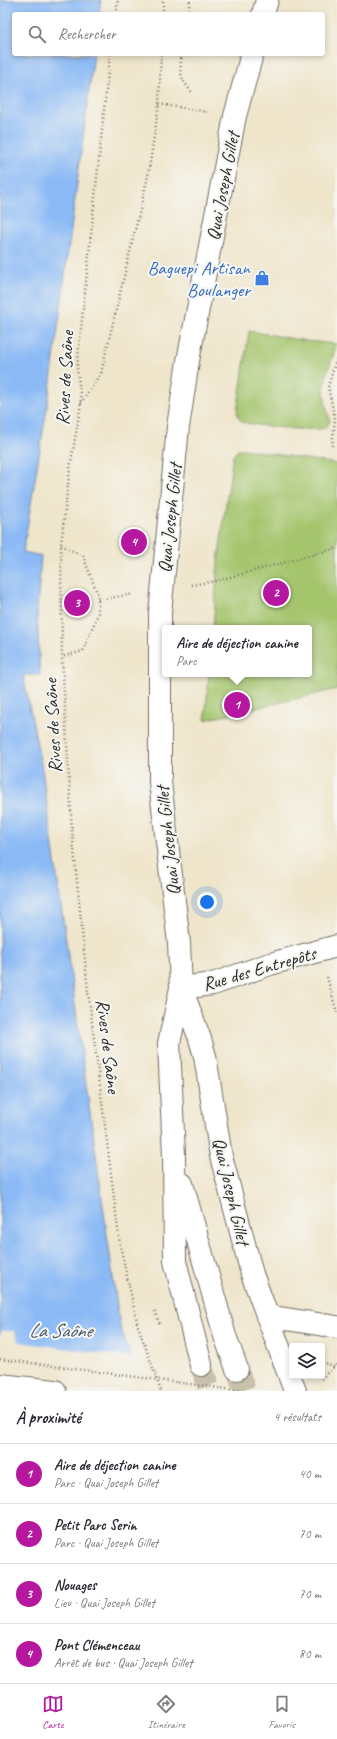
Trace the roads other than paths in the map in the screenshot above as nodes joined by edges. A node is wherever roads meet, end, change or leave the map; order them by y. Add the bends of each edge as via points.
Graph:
1 (267, 0) edge
2 (264, 12) edge
3 (251, 56) edge
4 (337, 946) edge
5 (180, 988) junction
6 (174, 1156) junction
7 (267, 1316) junction
8 (337, 1327) edge
9 (201, 1364) tunnel mouth
10 (237, 1369) tunnel mouth
11 (0, 1385) edge
12 (56, 1391) edge
13 (295, 1391) edge

1 - 2 main road
3 - 5 main road, Quai Joseph Gillet via 235,116 180,412 162,590 160,782 179,943
4 - 5 main road, Rue des Entrepôts via 270,964 213,984
5 - 6 main road, Quai Joseph Gillet via 169,1043
5 - 7 main road, Quai Joseph Gillet via 200,1039 221,1156 252,1274
6 - 9 main road, Quai Joseph Gillet via 175,1261
6 - 10 main road, Quai Joseph Gillet via 225,1336
7 - 8 main road
7 - 13 main road, Quai Joseph Gillet
11 - 12 main road

